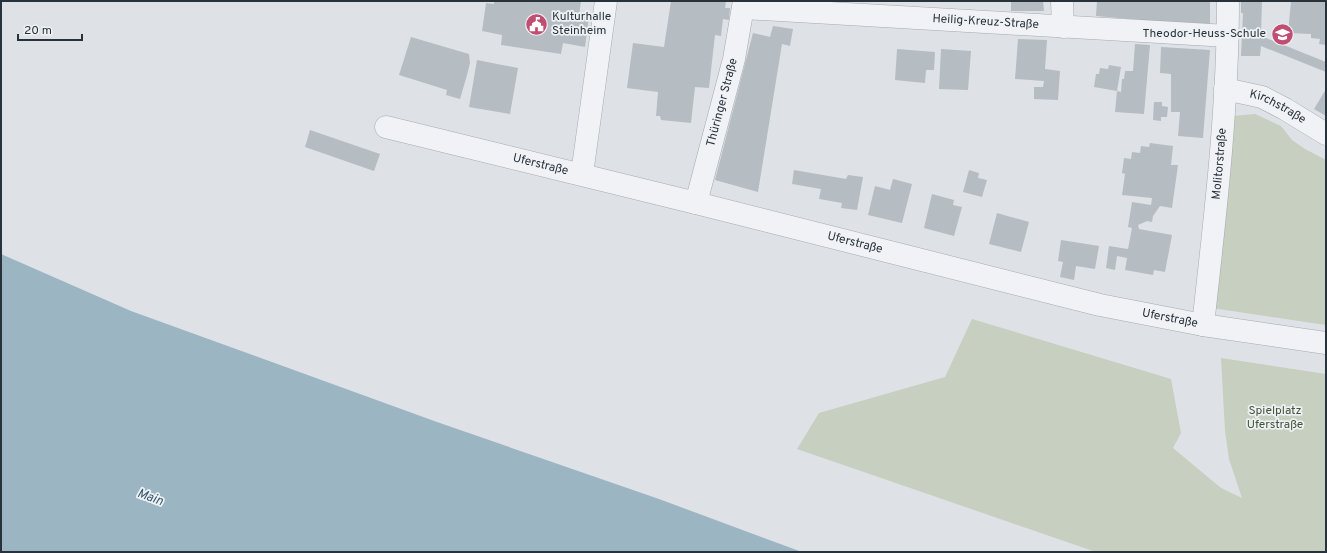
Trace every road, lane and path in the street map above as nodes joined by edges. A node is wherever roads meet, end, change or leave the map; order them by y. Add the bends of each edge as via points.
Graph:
1 (606, 1) edge
2 (1062, 1) edge
3 (1228, 1) edge
4 (743, 5) edge
5 (1063, 28) junction
6 (1228, 36) junction
7 (1225, 89) junction
8 (386, 127) dead end
9 (1326, 134) edge
10 (582, 174) junction
11 (696, 203) junction
12 (1203, 326) junction
13 (1326, 343) edge

1 - 10 street
2 - 5 street
3 - 6 street, Molitorstraße
4 - 5 street, Heilig-Kreuz-Straße
4 - 11 street, Thüringer Straße via 734,60
5 - 6 street, Heilig-Kreuz-Straße
6 - 7 street, Molitorstraße
7 - 9 street, Kirchstraße via 1262,97
7 - 12 street, Molitorstraße
8 - 10 street, Uferstraße
10 - 11 street, Uferstraße
11 - 12 street, Uferstraße via 1100,305
12 - 13 street, Uferstraße

